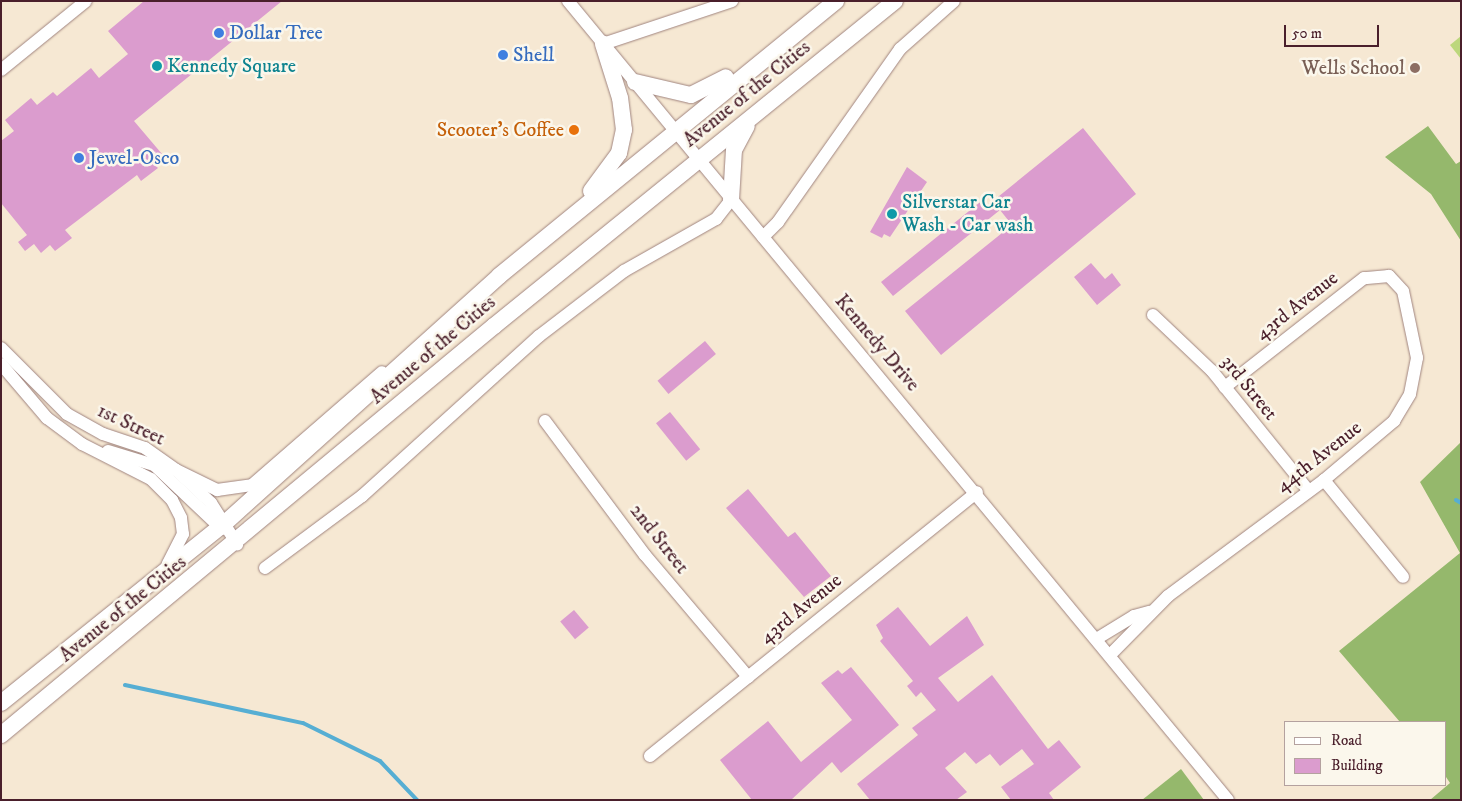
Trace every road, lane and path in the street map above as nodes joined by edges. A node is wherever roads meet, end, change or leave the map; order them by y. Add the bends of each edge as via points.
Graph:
1 (86, 1) edge
2 (568, 1) edge
3 (732, 1) edge
4 (822, 1) edge
5 (836, 1) edge
6 (895, 1) edge
7 (954, 1) edge
8 (603, 44) junction
9 (1, 70) edge
10 (635, 82) junction
11 (755, 115) junction
12 (675, 131) junction
13 (699, 160) junction
14 (731, 200) junction
15 (553, 231) junction
16 (763, 236) junction
17 (1397, 282) joint
18 (1153, 316) dead end
19 (430, 336) junction
20 (1, 348) edge
21 (1, 364) edge
22 (1225, 387) junction
23 (545, 421) dead end
24 (90, 448) junction
25 (176, 470) junction
26 (1324, 480) junction
27 (1309, 491) junction
28 (977, 492) junction
29 (222, 525) junction
30 (237, 544) junction
31 (265, 568) dead end
32 (1403, 577) dead end
33 (152, 582) junction
34 (1149, 612) junction
35 (1098, 638) junction
36 (1111, 654) junction
37 (748, 676) junction
38 (1, 703) edge
39 (1, 735) edge
40 (650, 756) dead end
41 (1228, 800) edge

1 - 9 street
2 - 8 street, Kennedy Drive
3 - 8 street
4 - 10 main road via 706,91 682,95
5 - 12 main road, Avenue of the Cities
6 - 11 main road, Avenue of the Cities
7 - 16 street via 900,49 778,222
8 - 10 street, Kennedy Drive
8 - 15 main road via 625,120 619,153
10 - 12 street, Kennedy Drive
11 - 13 main road, Avenue of the Cities
11 - 14 main road via 734,150
12 - 13 street, Kennedy Drive
12 - 15 main road, Avenue of the Cities
13 - 14 street, Kennedy Drive
13 - 30 main road, Avenue of the Cities
14 - 16 street, Kennedy Drive
14 - 31 street via 716,219 624,271 560,319 362,496
15 - 19 main road, Avenue of the Cities
16 - 28 street, Kennedy Drive
17 - 22 street, 43rd Avenue via 1380,273 1364,278
17 - 26 street, 44th Avenue via 1416,339 1418,358 1410,394 1394,420
18 - 22 street, 3rd Street via 1192,349
19 - 25 street via 347,399 252,485 217,490
19 - 29 main road, Avenue of the Cities
20 - 25 street, 1st Street via 67,414 103,434 145,448
21 - 24 street, 1st Street via 47,418
22 - 27 street, 3rd Street
23 - 37 street, 2nd Street via 645,555
24 - 29 street via 154,465
24 - 33 street via 151,479 178,508 183,526 181,544
25 - 29 street, 1st Street
26 - 27 street, 44th Avenue
26 - 32 street
27 - 34 street, 44th Avenue
28 - 35 street, Kennedy Drive
28 - 37 street, 43rd Avenue
29 - 30 street
29 - 33 main road, Avenue of the Cities
30 - 39 main road, Avenue of the Cities
33 - 38 main road, Avenue of the Cities
34 - 35 street, 44th Avenue via 1134,616
34 - 36 street, 44th Avenue
35 - 36 street, Kennedy Drive
36 - 41 street, Kennedy Drive
37 - 40 street, 43rd Avenue

